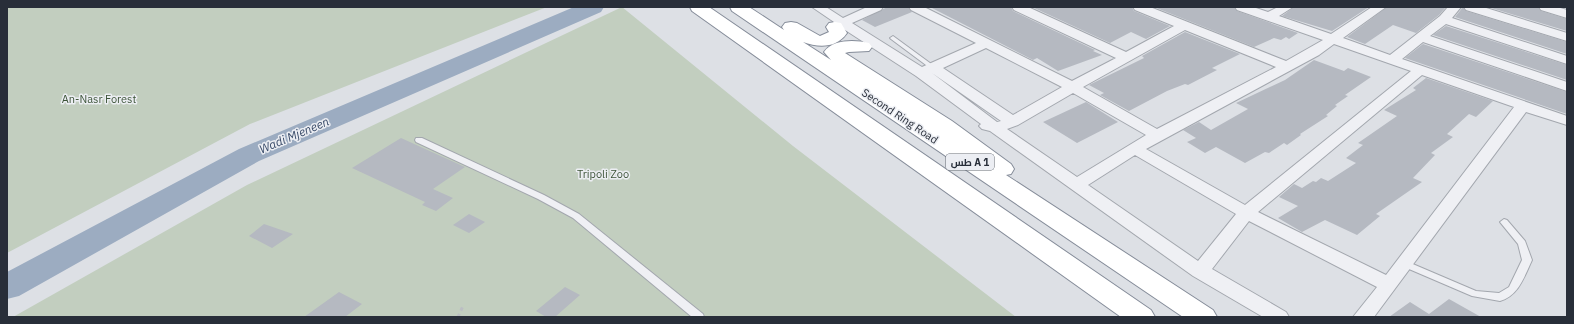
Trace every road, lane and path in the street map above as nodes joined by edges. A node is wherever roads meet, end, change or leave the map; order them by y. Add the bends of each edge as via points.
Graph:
1 (698, 7) edge
2 (738, 7) edge
3 (764, 7) edge
4 (807, 7) edge
5 (818, 7) edge
6 (877, 7) edge
7 (915, 7) edge
8 (1018, 7) edge
9 (1139, 7) edge
10 (1241, 7) edge
11 (1287, 7) edge
12 (1380, 7) edge
13 (1455, 7) edge
14 (1470, 7) edge
15 (1545, 7) edge
16 (1567, 14) edge
17 (1268, 17) junction
18 (1444, 19) junction
19 (839, 25) junction
20 (1185, 25) junction
21 (1421, 37) junction
22 (1567, 37) edge
23 (893, 38) dead end
24 (1334, 40) junction
25 (986, 43) junction
26 (863, 47) junction
27 (1127, 58) junction
28 (1392, 60) junction
29 (1567, 60) edge
30 (1286, 66) junction
31 (926, 70) junction
32 (1420, 70) junction
33 (1073, 87) junction
34 (1567, 87) edge
35 (1523, 106) junction
36 (1567, 121) edge
37 (1013, 122) junction
38 (995, 128) junction
39 (1157, 135) junction
40 (419, 140) dead end
41 (1135, 149) junction
42 (1077, 184) junction
43 (1246, 213) junction
44 (1050, 214) junction
45 (1504, 222) dead end
46 (1405, 264) junction
47 (1200, 271) junction
48 (1389, 285) junction
49 (463, 306) dead end
50 (458, 317) edge
51 (699, 317) edge
52 (1141, 317) edge
53 (1203, 317) edge
54 (1279, 317) edge
55 (1363, 317) edge

1 - 52 highway, طس A 1
2 - 44 highway, Second Ring Road / طس A 1
3 - 19 highway via 806,38 814,41 835,36
4 - 19 street
5 - 19 street
6 - 19 street
7 - 25 street
8 - 27 street
9 - 20 street
10 - 17 street
11 - 17 street
12 - 24 street
13 - 18 street
14 - 22 street
15 - 16 street
17 - 24 street
18 - 21 street
18 - 29 street
19 - 26 street
19 - 31 street
20 - 27 street
20 - 30 street
21 - 28 street
21 - 34 street
23 - 31 lane
24 - 28 street
24 - 30 street
25 - 31 street
25 - 33 street
26 - 38 street via 971,120
26 - 44 highway via 846,46 833,52 841,60 979,150 1026,188
27 - 33 street
28 - 32 street
30 - 39 street
31 - 37 street
31 - 38 street
32 - 35 street
32 - 43 street
33 - 37 street
33 - 39 street
35 - 36 street
35 - 46 street
37 - 38 street
38 - 42 street
39 - 41 street
40 - 51 lane via 541,196 576,216
41 - 42 street
41 - 43 street
42 - 47 street
43 - 47 street
43 - 48 street
44 - 53 highway, Second Ring Road / طس A 1
45 - 46 lane via 1522,243 1527,260 1513,289 1500,297 1475,294
46 - 48 street
47 - 54 street
48 - 55 street
49 - 50 path

